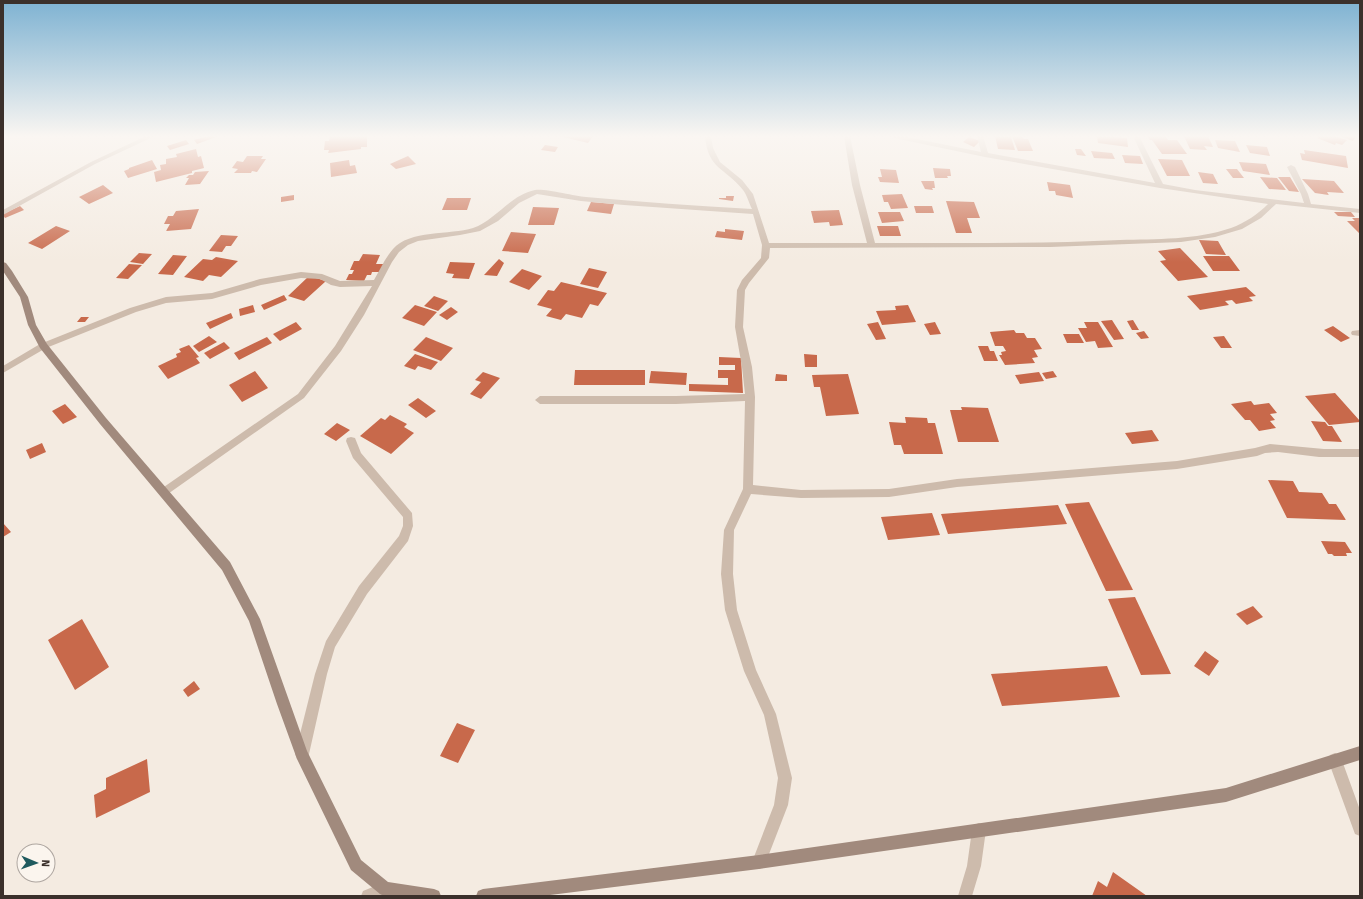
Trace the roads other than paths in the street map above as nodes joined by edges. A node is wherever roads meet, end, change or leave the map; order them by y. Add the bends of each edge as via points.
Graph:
1 (66, 178) edge
2 (733, 178) edge
3 (855, 178) edge
4 (1115, 178) edge
5 (1156, 178) edge
6 (1294, 178) edge
7 (1160, 186) junction
8 (1274, 202) junction
9 (1308, 205) junction
10 (1360, 210) edge
11 (756, 212) junction
12 (3, 213) edge
13 (766, 244) junction
14 (871, 245) junction
15 (3, 265) edge
16 (377, 283) junction
17 (43, 346) junction
18 (3, 359) edge
19 (16, 361) junction
20 (3, 370) edge
21 (750, 397) junction
22 (540, 400) dead end
23 (352, 441) dead end
24 (1360, 453) edge
25 (748, 489) junction
26 (165, 492) junction
27 (1360, 753) edge
28 (302, 754) junction
29 (1335, 760) junction
30 (1360, 829) edge
31 (979, 830) junction
32 (759, 862) junction
33 (385, 889) junction
34 (368, 896) edge
35 (434, 896) edge
36 (483, 896) edge
37 (965, 896) edge

1 - 12 street
2 - 11 street via 747,190
3 - 14 street
4 - 7 street
5 - 7 street
6 - 9 street via 1306,194
7 - 8 street
8 - 9 street
8 - 14 street via 1259,216 1238,227 1227,232 1195,238 1059,246
9 - 10 street
11 - 13 street
11 - 16 street via 624,203 536,192 516,201 477,229 417,238 405,243 396,250
13 - 14 street
13 - 21 street via 765,258 741,290 740,327
15 - 17 street via 24,297 32,325
16 - 17 street via 340,284 308,275 260,282 212,296 166,300 149,305
16 - 26 street via 340,348 301,396
17 - 19 street
17 - 26 street via 103,421
18 - 19 street
19 - 20 street
21 - 22 street
21 - 25 street
23 - 28 street via 357,455 408,516 408,526 404,538 362,590 330,645
24 - 25 street via 1318,453 1269,448 1177,465 957,483 889,493 801,494
25 - 32 street via 729,530 728,574 731,610 750,671 770,714 785,778 781,805
26 - 28 street via 226,566 254,619
27 - 29 street
28 - 33 street via 356,865
29 - 30 street
29 - 31 street via 1226,795
31 - 32 street
31 - 37 street via 974,866
32 - 36 street
33 - 34 street
33 - 35 street

